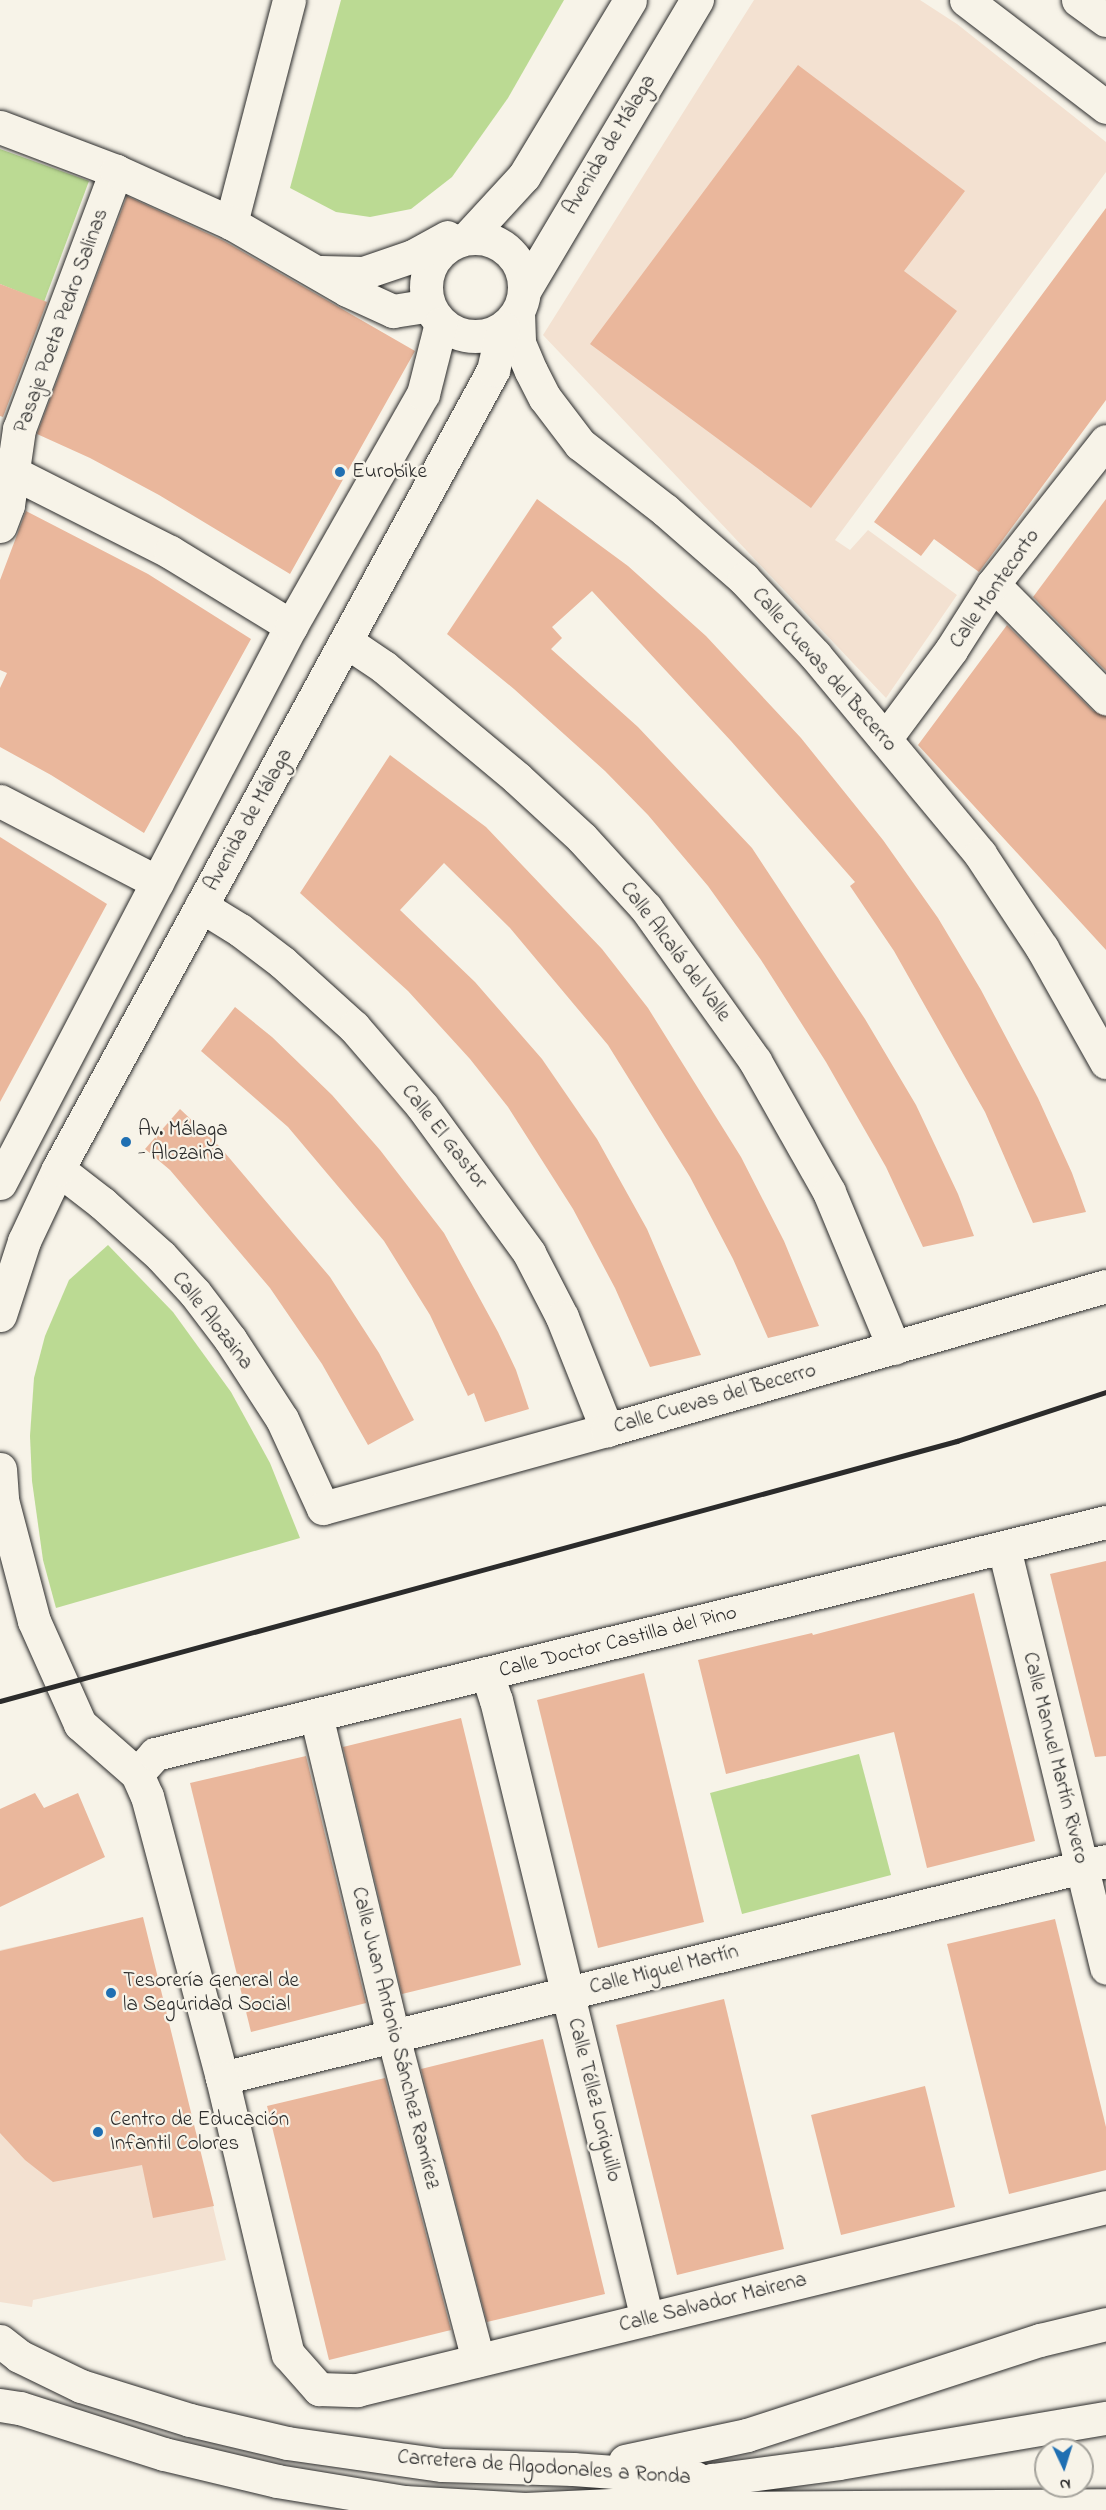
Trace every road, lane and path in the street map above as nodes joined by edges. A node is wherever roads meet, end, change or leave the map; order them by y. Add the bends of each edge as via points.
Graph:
1 (289, 0) edge
2 (604, 0) edge
3 (630, 0) edge
4 (697, 0) edge
5 (966, 0) edge
6 (1078, 0) edge
7 (1106, 20) edge
8 (593, 63) junction
9 (1106, 107) edge
10 (0, 127) edge
11 (116, 171) junction
12 (513, 188) junction
13 (231, 223) junction
14 (467, 238) junction
15 (314, 272) junction
16 (515, 310) junction
17 (435, 314) junction
18 (1106, 441) edge
19 (6, 469) edge
20 (0, 526) edge
21 (993, 584) junction
22 (291, 626) junction
23 (347, 642) junction
24 (1106, 698) edge
25 (885, 739) junction
26 (0, 801) edge
27 (156, 882) junction
28 (201, 906) junction
29 (1042, 948) junction
30 (1106, 1012) edge
31 (1106, 1062) edge
32 (11, 1135) edge
33 (58, 1169) junction
34 (0, 1183) edge
35 (1106, 1286) edge
36 (0, 1315) edge
37 (894, 1348) junction
38 (607, 1430) junction
39 (1, 1489) edge
40 (323, 1508) joint
41 (1106, 1522) edge
42 (1004, 1548) junction
43 (487, 1674) junction
44 (316, 1715) junction
45 (137, 1774) junction
46 (1093, 1864) edge
47 (1106, 1968) edge
48 (569, 1994) junction
49 (393, 2036) junction
50 (222, 2078) junction
51 (1106, 2207) edge
52 (647, 2319) junction
53 (1106, 2325) edge
54 (0, 2341) edge
55 (478, 2360) junction
56 (0, 2405) edge
57 (1106, 2418) edge
58 (573, 2469) junction
59 (712, 2480) junction
60 (633, 2504) junction
61 (1106, 2505) edge

1 - 13 street
2 - 8 street
3 - 8 street
4 - 16 street, Avenida de Málaga
5 - 9 street
6 - 7 street
8 - 12 street
10 - 11 street
11 - 13 street
11 - 19 street, Pasaje Poeta Pedro Salinas
12 - 14 street
12 - 15 street via 460,230 413,256 363,273
13 - 15 street
14 - 16 street via 496,243 518,262 523,276
14 - 17 street via 441,251 426,276
15 - 17 street via 393,311
16 - 17 street via 488,335 471,336 455,333
16 - 23 street, Avenida de Málaga via 493,370
16 - 25 street, Calle Cuevas del Becerro via 519,343 531,371 545,398 580,444 665,510 744,579 815,655
17 - 22 street via 423,394
18 - 21 street, Calle Montecorto
19 - 20 street, Pasaje Poeta Pedro Salinas via 8,505
19 - 22 street via 171,552
21 - 24 street
21 - 25 street, Calle Montecorto via 951,650
22 - 27 street
23 - 28 street, Avenida de Málaga
23 - 37 street, Calle Alcalá del Valle via 384,667 517,778 582,838 646,908 755,1061 830,1192
25 - 29 street, Calle Cuevas del Becerro via 980,854
26 - 27 street
27 - 32 street
28 - 33 street, Avenida de Málaga
28 - 38 street, Calle El Gastor via 282,962 354,1027 422,1106 529,1253 562,1317
29 - 30 street
29 - 31 street, Calle Cuevas del Becerro
32 - 34 street
33 - 36 street, Avenida de Málaga via 24,1241
33 - 40 street, Calle Alozaina via 161,1256 231,1339 282,1419
35 - 37 street, Calle Cuevas del Becerro
37 - 38 street, Calle Cuevas del Becerro
38 - 40 street, Calle Cuevas del Becerro
39 - 45 street via 34,1621 80,1724
41 - 42 street, Calle Doctor Castilla del Pino
42 - 43 street, Calle Doctor Castilla del Pino
42 - 46 street, Calle Manuel Martín Rivero
43 - 44 street, Calle Doctor Castilla del Pino
43 - 48 street, Calle Téllez Loriguillo
44 - 45 street, Calle Doctor Castilla del Pino via 155,1754
44 - 49 street, Calle Juan Antonio Sánchez Ramírez
45 - 50 street via 158,1831
46 - 47 street, Calle Manuel Martín Rivero
46 - 48 street, Calle Miguel Martín
48 - 49 street, Calle Miguel Martín
48 - 52 street, Calle Téllez Loriguillo
49 - 50 street, Calle Miguel Martín
49 - 55 street, Calle Juan Antonio Sánchez Ramírez
50 - 55 street, Calle Salvador Mairena via 288,2354 319,2389 357,2390
51 - 52 street, Calle Salvador Mairena
52 - 55 street, Calle Salvador Mairena
53 - 58 street via 1017,2347 747,2435
54 - 58 street, Carretera de Algodonales a Ronda via 19,2356 81,2386 190,2420 287,2443 442,2465
56 - 60 street, Carretera de Algodonales a Ronda via 164,2454 277,2481 404,2502 525,2510
57 - 59 street, Carretera de Algodonales a Ronda
58 - 59 street, Carretera de Algodonales a Ronda
59 - 60 street, Carretera de Algodonales a Ronda
60 - 61 street via 716,2508

